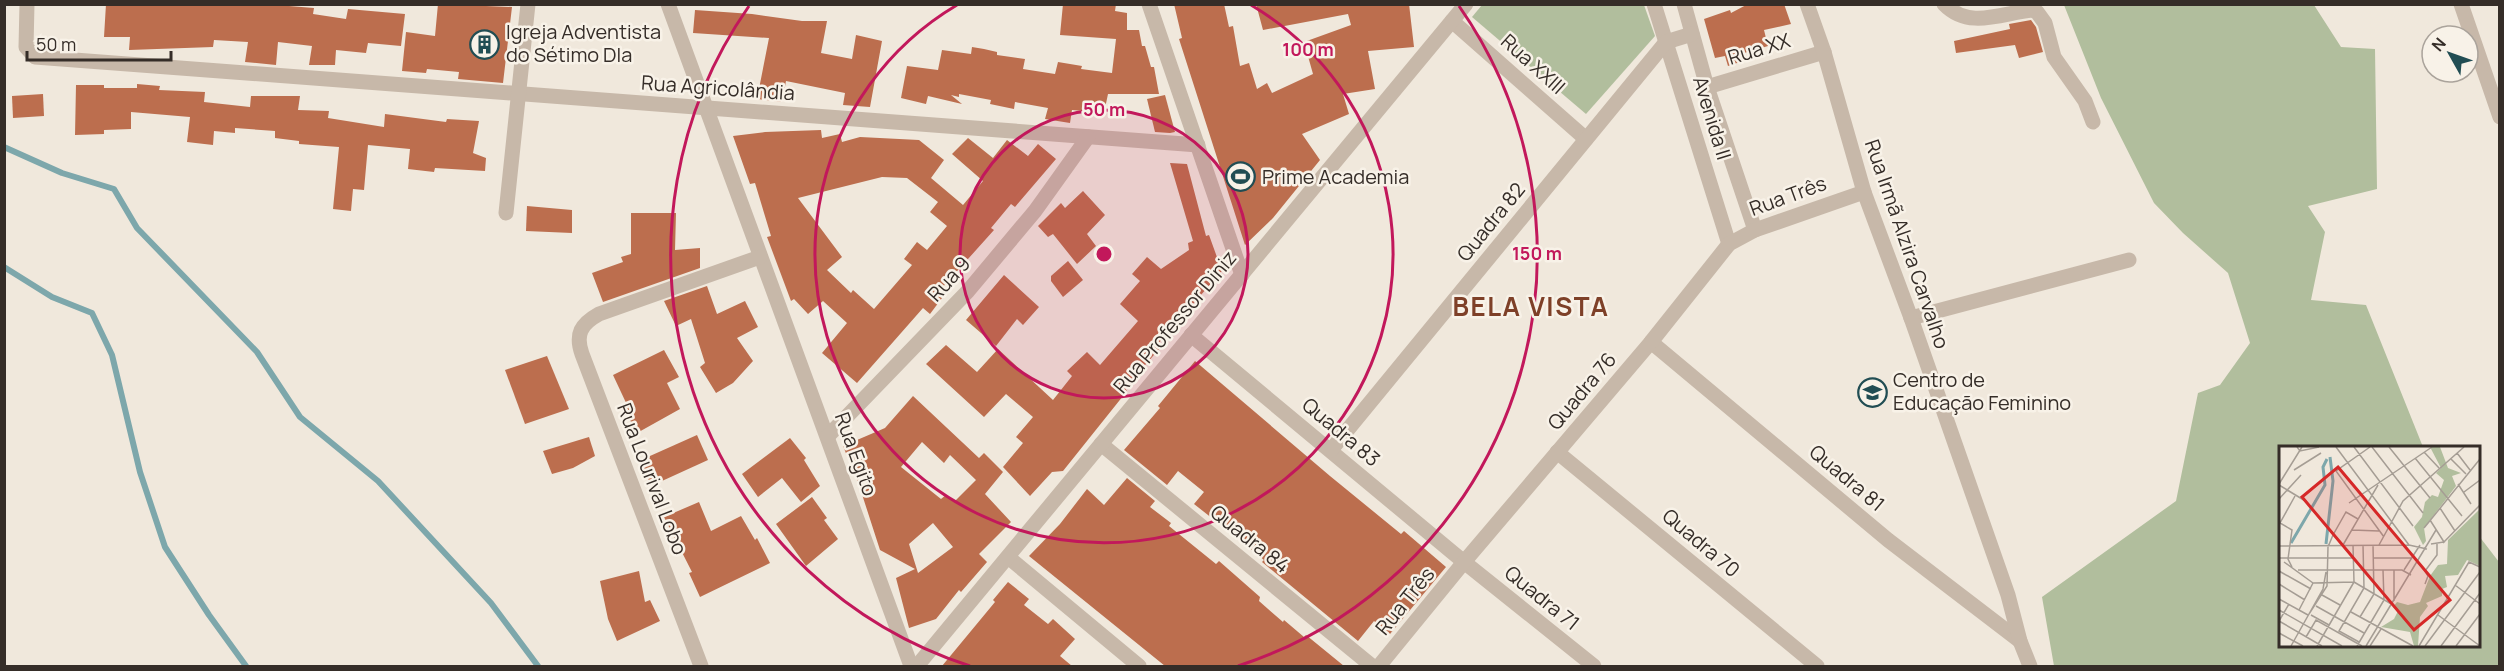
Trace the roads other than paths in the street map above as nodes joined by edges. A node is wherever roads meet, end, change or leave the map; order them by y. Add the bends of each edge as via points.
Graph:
1 (528, 4) edge
2 (668, 4) edge
3 (1149, 4) edge
4 (1466, 4) edge
5 (1654, 4) edge
6 (1684, 4) edge
7 (1807, 4) edge
8 (1944, 4) edge
9 (2461, 4) edge
10 (27, 7) edge
11 (1452, 21) junction
12 (1692, 34) junction
13 (1666, 42) junction
14 (1824, 52) junction
15 (1707, 87) junction
16 (519, 94) junction
17 (708, 108) junction
18 (2499, 117) edge
19 (2094, 122) dead end
20 (1088, 137) junction
21 (1586, 139) junction
22 (1198, 145) junction
23 (1863, 192) junction
24 (506, 213) dead end
25 (1755, 230) junction
26 (1729, 244) junction
27 (760, 257) junction
28 (2128, 260) dead end
29 (1242, 275) junction
30 (1911, 318) junction
31 (1191, 335) junction
32 (1651, 342) junction
33 (828, 436) junction
34 (1101, 444) junction
35 (1331, 450) junction
36 (1557, 452) junction
37 (1008, 557) junction
38 (1464, 562) junction
39 (2020, 642) junction
40 (701, 666) edge
41 (910, 666) edge
42 (917, 666) edge
43 (1139, 666) edge
44 (1372, 666) edge
45 (1379, 666) edge
46 (1594, 666) edge
47 (1817, 666) edge
48 (2030, 666) edge

1 - 16 street
2 - 17 street, Rua Egito
3 - 22 street
4 - 11 street, Rua Professor Diniz
5 - 13 street, Avenida II
6 - 12 street, Avenida II
7 - 14 street, Rua Irmã Alzira Carvalho
8 - 19 street via 1958,16 1972,18 2032,9 2037,12 2045,23 2054,57 2085,101
9 - 18 street
10 - 16 street, Rua Agricolândia via 26,47 35,57
11 - 21 street, Rua XXIII
11 - 29 street, Rua Professor Diniz
12 - 13 street
12 - 15 street, Avenida II
13 - 21 street, Quadra 82
13 - 26 street, Avenida II
14 - 15 street, Rua XX
14 - 23 street, Rua Irmã Alzira Carvalho
15 - 25 street, Avenida II
16 - 17 street, Rua Agricolândia
16 - 24 street
17 - 20 street, Rua Agricolândia
17 - 27 street, Rua Egito
20 - 22 street, Rua Agricolândia
20 - 33 street, Rua 9 via 1035,211 968,291
21 - 35 street, Quadra 82
22 - 29 street
23 - 25 street, Rua Três
23 - 30 street, Rua Irmã Alzira Carvalho
25 - 26 street, Rua Três
26 - 32 street, Quadra 76
27 - 33 street, Rua Egito
27 - 40 street, Rua Lourival Lobo via 599,314 580,330 579,345
28 - 30 street
29 - 31 street, Rua Professor Diniz
30 - 39 street, Rua Irmã Alzira Carvalho via 2008,595
31 - 34 street, Rua Professor Diniz
31 - 35 street, Quadra 83
32 - 36 street, Quadra 76
32 - 39 street, Quadra 81 via 1888,540
33 - 41 street, Rua Egito
34 - 37 street, Rua Professor Diniz
34 - 44 street, Quadra 84
35 - 38 street, Quadra 83
36 - 38 street, Quadra 76
36 - 47 street, Quadra 70
37 - 42 street, Rua Professor Diniz
37 - 43 street
38 - 45 street, Rua Três
38 - 46 street, Quadra 71
39 - 48 street, Rua Irmã Alzira Carvalho

